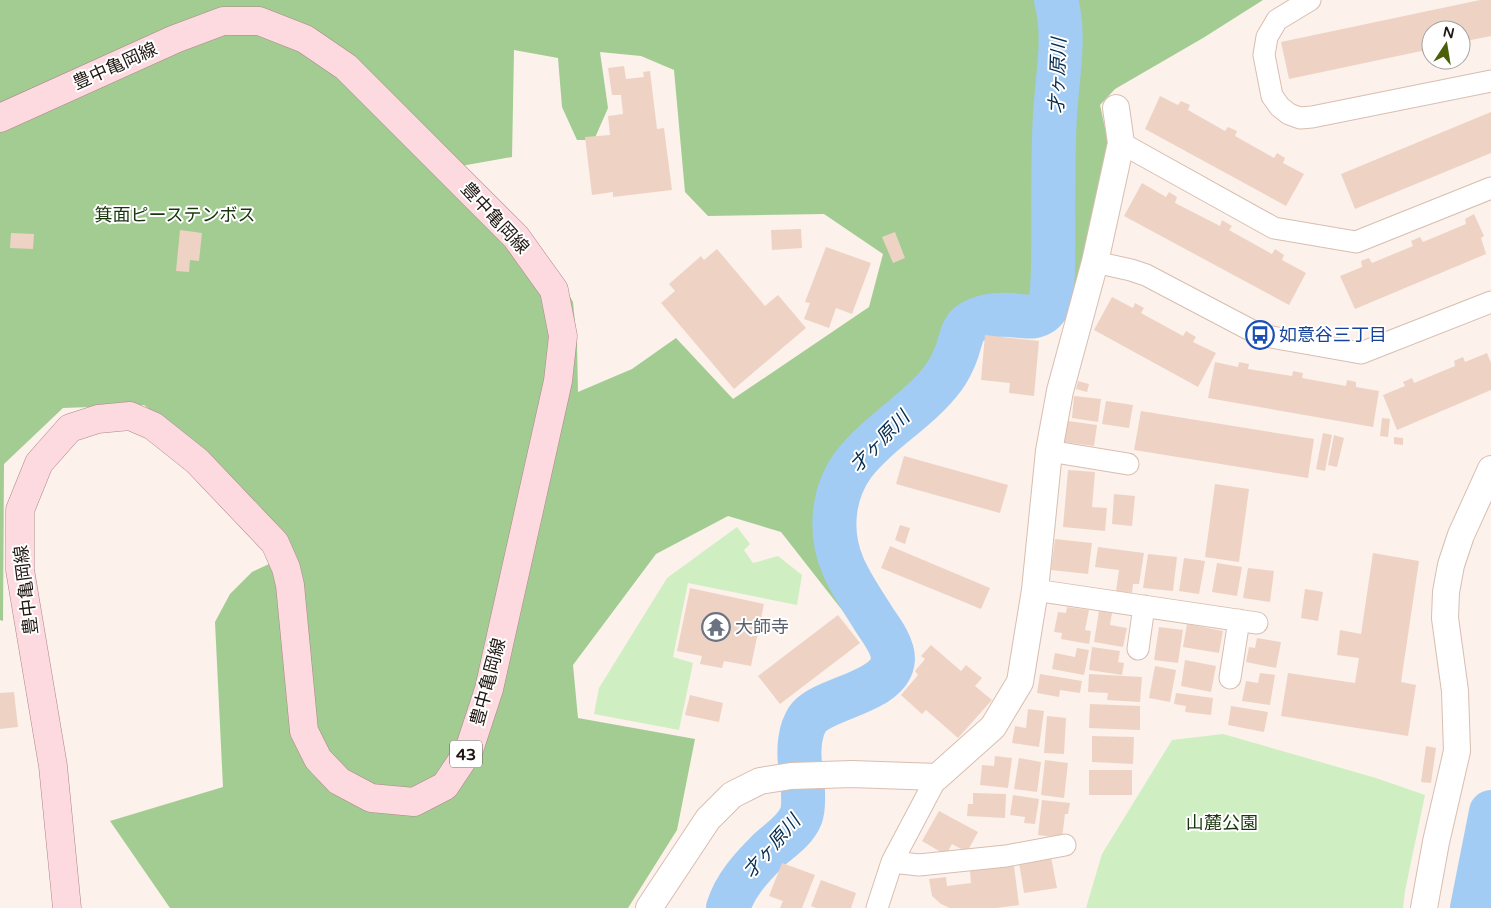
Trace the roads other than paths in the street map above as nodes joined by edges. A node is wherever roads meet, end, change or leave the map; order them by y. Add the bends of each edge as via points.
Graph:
1 (1310, 0) edge
2 (1491, 81) edge
3 (1116, 108) dead end
4 (0, 118) edge
5 (1121, 143) junction
6 (1491, 188) edge
7 (1095, 262) junction
8 (1491, 302) edge
9 (1049, 451) junction
10 (1128, 464) dead end
11 (1491, 469) edge
12 (1035, 590) junction
13 (1144, 606) junction
14 (1138, 649) dead end
15 (1230, 678) dead end
16 (937, 776) junction
17 (1065, 846) dead end
18 (892, 862) junction
19 (67, 908) edge
20 (649, 908) edge
21 (877, 908) edge
22 (1424, 908) edge

1 - 2 street via 1277,20 1267,37 1264,55 1272,96 1289,114 1300,118 1312,117
3 - 5 street
4 - 19 main road, 豊中亀岡線 / 43 via 175,39 223,21 259,21 305,39 346,66 516,237 554,290 563,336 558,381 489,689 469,750 445,786 414,802 371,798 339,781 318,759 304,731 286,568 274,542 197,461 153,426 130,416 98,419 70,428 39,463 20,510 20,570 53,766
5 - 6 street via 1274,228 1356,242
5 - 7 street
7 - 8 street via 1146,275 1260,335 1361,353
7 - 9 street via 1060,391
9 - 10 street
9 - 12 street
11 - 22 street via 1461,535 1446,592 1445,618 1455,691 1457,751
12 - 13 street
12 - 16 street via 1020,682 993,727
13 - 14 street
13 - 15 street via 1248,621
16 - 18 street
16 - 20 street via 852,774 790,776 760,781 732,795 708,819
17 - 18 street via 919,865
18 - 21 street

